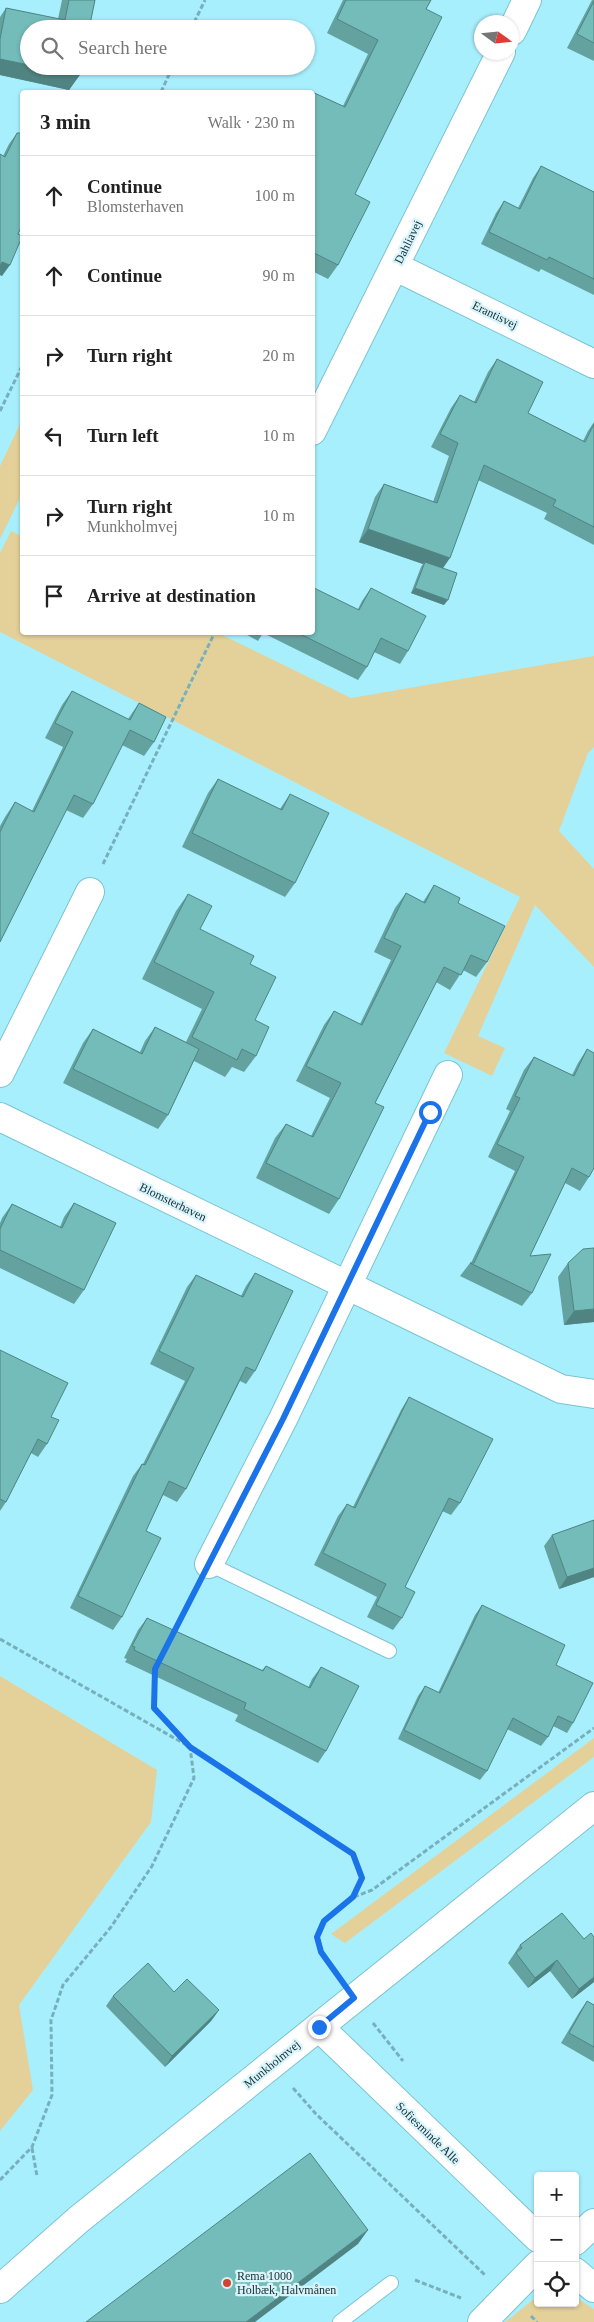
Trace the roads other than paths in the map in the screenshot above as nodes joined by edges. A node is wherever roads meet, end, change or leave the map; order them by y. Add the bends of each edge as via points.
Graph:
1 (527, 0) edge
2 (519, 17) edge
3 (497, 60) edge
4 (396, 267) junction
5 (594, 364) edge
6 (315, 425) edge
7 (90, 892) road end
8 (0, 1073) edge
9 (448, 1075) dead end
10 (0, 1118) edge
11 (346, 1286) junction
12 (594, 1394) edge
13 (209, 1564) joint
14 (389, 1651) dead end
15 (594, 1806) edge
16 (319, 2027) junction
17 (594, 2222) edge
18 (534, 2234) edge
19 (579, 2237) edge
20 (534, 2269) edge
21 (579, 2275) edge
22 (390, 2283) road end
23 (0, 2288) edge
24 (594, 2288) edge
25 (493, 2311) edge
26 (340, 2322) edge

1 - 2 street
3 - 4 street, Dahliavej
4 - 5 street, Erantisvej
4 - 6 street, Dahliavej
7 - 8 street
9 - 11 street
10 - 11 street, Blomsterhaven
11 - 12 street, Blomsterhaven via 561,1389
11 - 13 street
13 - 14 lane
15 - 16 street, Munkholmvej
16 - 18 street, Sofiesminde Alle
16 - 23 street, Munkholmvej via 78,2220
17 - 19 street
20 - 25 street
21 - 24 street
22 - 26 lane

